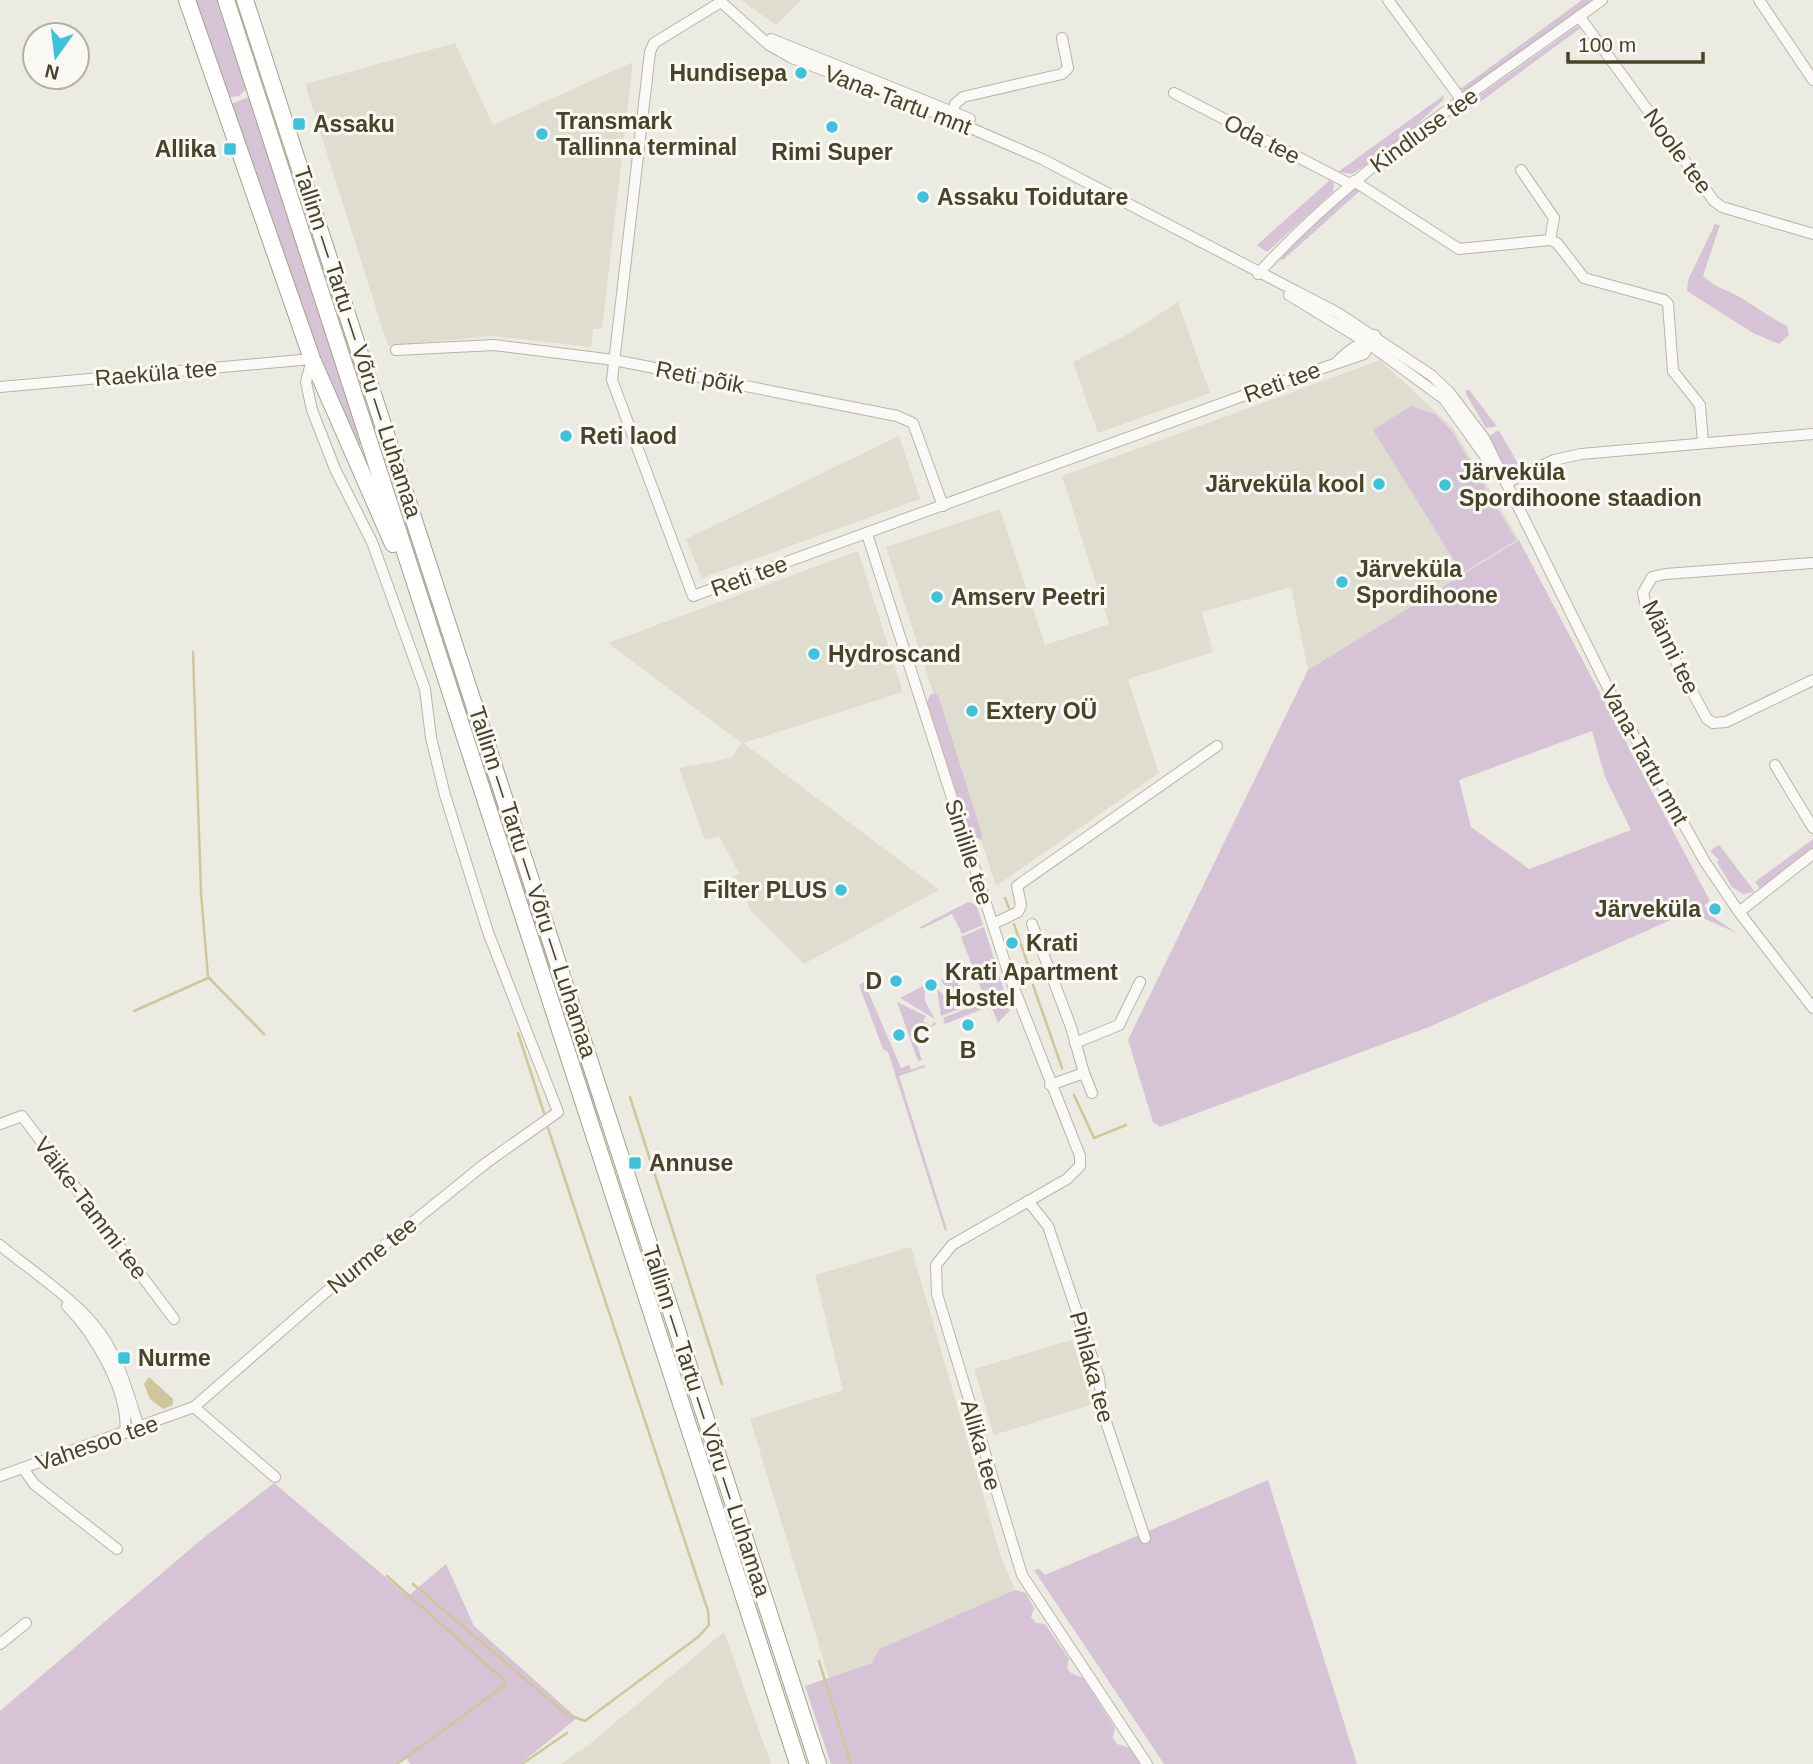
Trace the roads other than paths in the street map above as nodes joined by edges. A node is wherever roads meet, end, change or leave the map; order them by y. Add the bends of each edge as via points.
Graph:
1 (187, 0) edge
2 (226, 0) edge
3 (246, 0) edge
4 (1388, 0) edge
5 (1602, 0) edge
6 (1759, 0) edge
7 (720, 1) edge
8 (1579, 16) junction
9 (759, 33) junction
10 (1062, 38) dead end
11 (1813, 80) edge
12 (1174, 93) dead end
13 (1463, 102) junction
14 (953, 112) junction
15 (1042, 159) junction
16 (1521, 170) dead end
17 (1352, 182) junction
18 (1813, 234) edge
19 (1550, 240) junction
20 (1258, 274) junction
21 (1372, 339) junction
22 (396, 350) dead end
23 (312, 359) junction
24 (614, 360) junction
25 (0, 387) edge
26 (1813, 433) edge
27 (1703, 443) junction
28 (1506, 483) junction
29 (943, 506) junction
30 (867, 534) junction
31 (1813, 563) edge
32 (428, 621) junction
33 (1813, 680) edge
34 (1217, 746) dead end
35 (1775, 765) dead end
36 (1813, 828) edge
37 (1813, 854) edge
38 (1739, 912) junction
39 (993, 923) junction
40 (1032, 924) dead end
41 (1140, 982) dead end
42 (1813, 1008) edge
43 (1075, 1043) junction
44 (1084, 1073) junction
45 (1050, 1085) junction
46 (1092, 1093) dead end
47 (0, 1124) edge
48 (1080, 1166) joint
49 (1028, 1201) junction
50 (0, 1245) edge
51 (48, 1286) junction
52 (174, 1319) dead end
53 (194, 1407) junction
54 (139, 1428) junction
55 (125, 1433) junction
56 (23, 1468) junction
57 (0, 1476) edge
58 (275, 1477) dead end
59 (1145, 1538) dead end
60 (117, 1549) dead end
61 (26, 1623) dead end
62 (0, 1644) edge
63 (798, 1764) edge
64 (818, 1764) edge
65 (1147, 1764) edge

1 - 23 highway
2 - 32 highway, Tallinn — Tartu — Võru — Luhamaa
3 - 64 highway, Tallinn — Tartu — Võru — Luhamaa
4 - 13 street
5 - 8 street, Kindluse tee
6 - 11 street
7 - 9 street, Vana-Tartu mnt
7 - 24 street, Reti tee via 654,43 650,52
8 - 13 street, Kindluse tee
8 - 18 street, Noole tee via 1714,201
9 - 14 street, Vana-Tartu mnt via 817,61
9 - 15 street, Vana-Tartu mnt via 769,46 808,66
10 - 14 street via 1068,68 1062,74 963,97
12 - 17 street, Oda tee
13 - 17 street, Kindluse tee
14 - 15 street, Vana-Tartu mnt
15 - 20 street, Vana-Tartu mnt
16 - 19 street via 1554,218
17 - 19 street, Oda tee via 1459,249
17 - 20 street, Kindluse tee via 1309,219
19 - 27 street via 1584,278 1658,297 1668,304 1673,371 1700,405
20 - 21 street, Vana-Tartu mnt via 1338,313
21 - 28 street, Vana-Tartu mnt via 1449,392 1484,438
21 - 29 street, Reti tee via 1364,354
22 - 24 street, Reti põik via 494,345
23 - 25 street, Raeküla tee
23 - 32 highway via 393,542 413,599
23 - 53 street, Nurme tee via 306,382 312,411 372,542 425,689 431,738 488,932 558,1112 486,1163 326,1292
24 - 29 street, Reti põik via 914,423
24 - 30 street, Reti tee via 612,380 693,596
26 - 27 street
27 - 28 street via 1560,457
28 - 38 street, Vana-Tartu mnt via 1614,700 1694,844
29 - 30 street, Reti tee
30 - 39 street, Sinilille tee
31 - 33 street, Männi tee via 1665,573 1652,577 1643,593 1646,606 1713,723 1726,722
32 - 63 highway, Tallinn — Tartu — Võru — Luhamaa
34 - 39 street via 1017,886 1018,912
35 - 36 street
37 - 38 street
38 - 42 street, Vana-Tartu mnt
39 - 45 street, Sinilille tee
40 - 43 street
41 - 43 street via 1119,1025
43 - 44 street
44 - 45 street
44 - 46 street
45 - 48 street, Sinilille tee via 1077,1145
47 - 52 street, Väike-Tammi tee via 22,1116
48 - 49 street, Allika tee
49 - 59 street, Pihlaka tee via 1048,1226 1096,1367 1103,1413
49 - 65 street, Allika tee via 952,1245 936,1265 935,1284 1021,1575
50 - 51 street
51 - 54 street via 97,1327 116,1361
51 - 55 street via 88,1330 103,1356 124,1408
53 - 54 street, Vahesoo tee
53 - 58 street
54 - 55 street, Vahesoo tee
55 - 56 street, Vahesoo tee
56 - 57 street, Vahesoo tee
56 - 60 street via 34,1484
61 - 62 street

